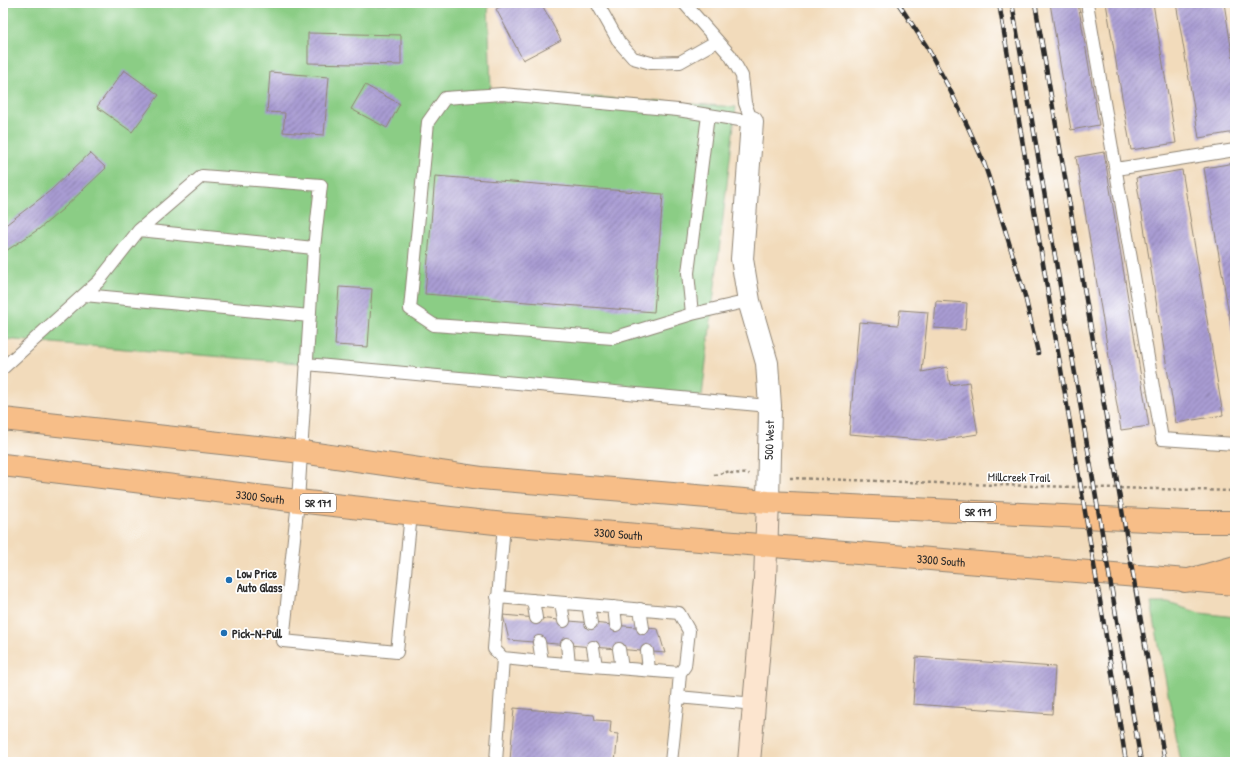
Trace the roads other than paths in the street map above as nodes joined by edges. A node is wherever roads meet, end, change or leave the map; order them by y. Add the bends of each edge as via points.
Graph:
1 (597, 3) edge
2 (684, 3) edge
3 (1087, 3) edge
4 (717, 41) junction
5 (708, 115) junction
6 (752, 122) junction
7 (1235, 150) edge
8 (1116, 169) junction
9 (139, 230) junction
10 (314, 248) junction
11 (84, 295) junction
12 (749, 301) junction
13 (692, 314) junction
14 (310, 316) junction
15 (306, 364) junction
16 (3, 368) edge
17 (770, 406) junction
18 (3, 420) edge
19 (1235, 444) edge
20 (302, 452) junction
21 (3, 465) edge
22 (298, 501) junction
23 (768, 502) junction
24 (411, 514) junction
25 (1235, 522) edge
26 (504, 524) junction
27 (767, 545) junction
28 (1235, 567) edge
29 (1184, 581) junction
30 (1235, 584) edge
31 (497, 597) junction
32 (533, 600) junction
33 (561, 603) junction
34 (588, 605) junction
35 (614, 607) junction
36 (640, 610) junction
37 (536, 618) dead end
38 (564, 621) dead end
39 (591, 623) dead end
40 (616, 625) dead end
41 (643, 628) dead end
42 (539, 642) dead end
43 (568, 644) dead end
44 (593, 646) dead end
45 (619, 649) dead end
46 (647, 651) dead end
47 (503, 658) junction
48 (542, 662) junction
49 (569, 664) junction
50 (596, 666) junction
51 (622, 668) junction
52 (649, 670) junction
53 (680, 673) junction
54 (678, 697) junction
55 (755, 704) junction
56 (496, 762) edge
57 (671, 762) edge
58 (749, 762) edge

1 - 4 lane via 619,42 633,58 651,63 680,62
2 - 4 lane
3 - 8 lane
4 - 6 lane via 730,55 742,76 745,103
5 - 6 lane
5 - 13 lane via 688,272
5 - 13 lane via 502,94 445,98 428,122 410,309 434,324 613,338
6 - 12 street, 500 West via 742,259
7 - 8 lane
8 - 19 lane via 1162,438
9 - 10 lane
9 - 10 lane via 202,176 321,185
9 - 11 lane via 99,281
10 - 14 lane
11 - 14 lane
11 - 16 lane
12 - 13 lane
12 - 17 street, 500 West via 767,364
14 - 15 lane
15 - 17 lane
15 - 20 lane
17 - 23 street, 500 West
18 - 20 main road, SR 171
20 - 22 lane
20 - 23 main road, SR 171 via 481,478
21 - 22 main road, 3300 South / SR 171
22 - 24 main road, 3300 South / SR 171
22 - 24 lane via 284,641 397,652
23 - 25 main road, SR 171 via 1187,522
23 - 27 main road, 500 West
24 - 26 main road, 3300 South / SR 171
26 - 27 main road, 3300 South / SR 171
26 - 31 lane
27 - 29 main road, 3300 South / SR 171
27 - 55 main road, 500 West
28 - 29 main road
29 - 30 main road, 3300 South / SR 171
31 - 32 lane
31 - 47 lane via 494,649
32 - 33 lane
32 - 37 lane
33 - 34 lane
33 - 38 lane
34 - 35 lane
34 - 39 lane
35 - 36 lane
35 - 40 lane
36 - 41 lane
36 - 53 lane via 679,613 689,631 685,666
42 - 48 lane
43 - 49 lane
44 - 50 lane
45 - 51 lane
46 - 52 lane
47 - 48 lane
47 - 56 lane
48 - 49 lane
49 - 50 lane
50 - 51 lane
51 - 52 lane
52 - 53 lane
53 - 54 lane
54 - 55 lane
54 - 57 lane
55 - 58 main road, 500 West

